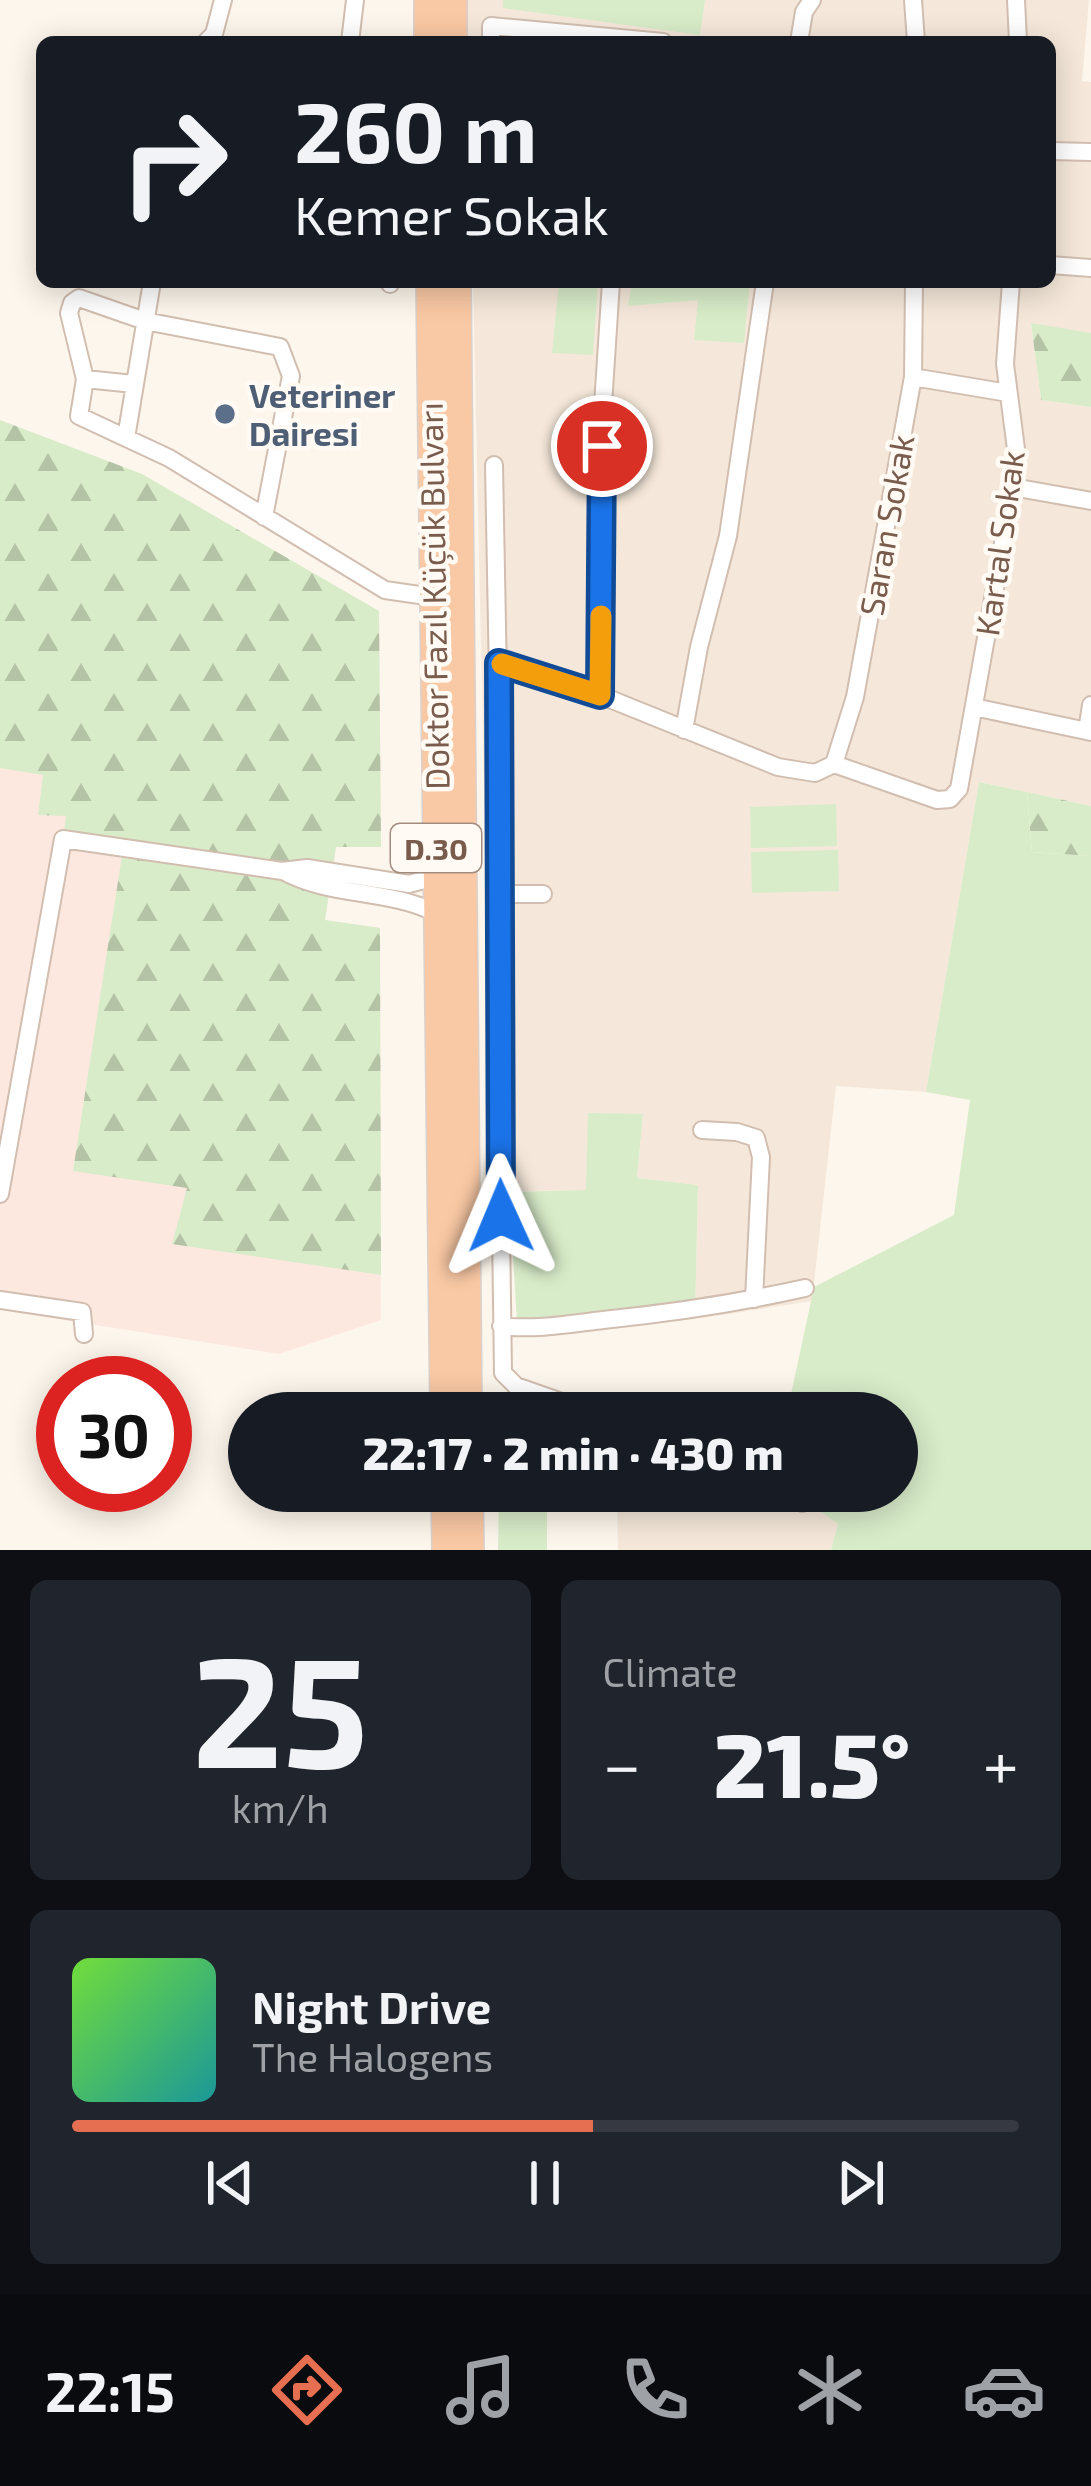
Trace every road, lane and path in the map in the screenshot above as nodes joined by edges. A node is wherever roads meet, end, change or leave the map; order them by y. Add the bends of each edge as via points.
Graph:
1 (223, 0) edge
2 (428, 0) edge
3 (452, 0) edge
4 (812, 0) edge
5 (913, 0) edge
6 (1016, 0) edge
7 (360, 1) edge
8 (491, 34) edge
9 (212, 36) edge
10 (351, 36) edge
11 (428, 36) edge
12 (453, 36) edge
13 (534, 36) edge
14 (800, 36) edge
15 (916, 36) edge
16 (1018, 36) edge
17 (1056, 151) edge
18 (1091, 152) edge
19 (1056, 265) edge
20 (1091, 268) edge
21 (151, 288) edge
22 (430, 288) edge
23 (457, 288) edge
24 (611, 288) edge
25 (764, 288) edge
26 (914, 288) edge
27 (1011, 288) edge
28 (145, 321) junction
29 (913, 377) junction
30 (85, 379) junction
31 (134, 384) junction
32 (1008, 393) junction
33 (126, 438) junction
34 (494, 465) dead end
35 (1013, 487) junction
36 (1091, 500) edge
37 (264, 517) junction
38 (433, 597) junction
39 (499, 663) junction
40 (600, 695) junction
41 (1091, 705) edge
42 (974, 707) junction
43 (684, 730) junction
44 (1089, 732) edge
45 (834, 764) junction
46 (502, 840) junction
47 (462, 842) junction
48 (436, 866) junction
49 (282, 871) junction
50 (502, 894) junction
51 (543, 894) dead end
52 (436, 913) junction
53 (702, 1130) dead end
54 (0, 1195) edge
55 (501, 1277) junction
56 (805, 1288) dead end
57 (466, 1290) junction
58 (754, 1299) junction
59 (0, 1300) edge
60 (501, 1325) junction
61 (84, 1334) dead end
62 (443, 1392) edge
63 (468, 1392) edge
64 (539, 1392) edge
65 (445, 1512) edge
66 (469, 1512) edge
67 (446, 1550) edge
68 (470, 1550) edge

1 - 9 street
2 - 11 highway
3 - 12 highway
4 - 14 street
5 - 15 street
6 - 16 street
7 - 10 street
8 - 13 street
17 - 18 street
19 - 20 street
21 - 28 street
22 - 38 highway, Doktor Fazıl Küçük Bulvarı / D.30
23 - 47 highway, Doktor Fazıl Küçük Bulvarı / D.30
24 - 40 street
25 - 43 street via 728,536
26 - 29 street, Saran Sokak
27 - 32 street, Kartal Sokak
28 - 30 street via 79,298 72,303
28 - 31 street
28 - 37 street via 280,346 291,376
29 - 32 street
29 - 45 street, Saran Sokak via 855,697
30 - 31 street
30 - 33 street via 79,416
31 - 33 street
32 - 35 street, Kartal Sokak
33 - 37 street
34 - 39 street
35 - 36 street
35 - 42 street, Kartal Sokak
37 - 38 street via 385,590
38 - 48 highway, Doktor Fazıl Küçük Bulvarı / D.30
39 - 40 street
39 - 46 street
40 - 43 street
41 - 44 street
42 - 44 street
42 - 45 street, Kartal Sokak via 950,800
43 - 45 street via 778,767 815,773
46 - 47 street
46 - 50 street
47 - 57 highway, Doktor Fazıl Küçük Bulvarı / D.30
48 - 49 street via 409,884
48 - 52 highway, Doktor Fazıl Küçük Bulvarı / D.30
49 - 52 street
49 - 54 street via 63,839
50 - 51 street
50 - 55 street
52 - 62 highway, Doktor Fazıl Küçük Bulvarı / D.30
53 - 58 street via 756,1138
55 - 57 street
55 - 60 street
56 - 58 street
57 - 63 highway, Doktor Fazıl Küçük Bulvarı / D.30
58 - 60 street via 526,1329
59 - 61 street via 82,1312
60 - 64 street via 503,1373
65 - 67 highway
66 - 68 highway

